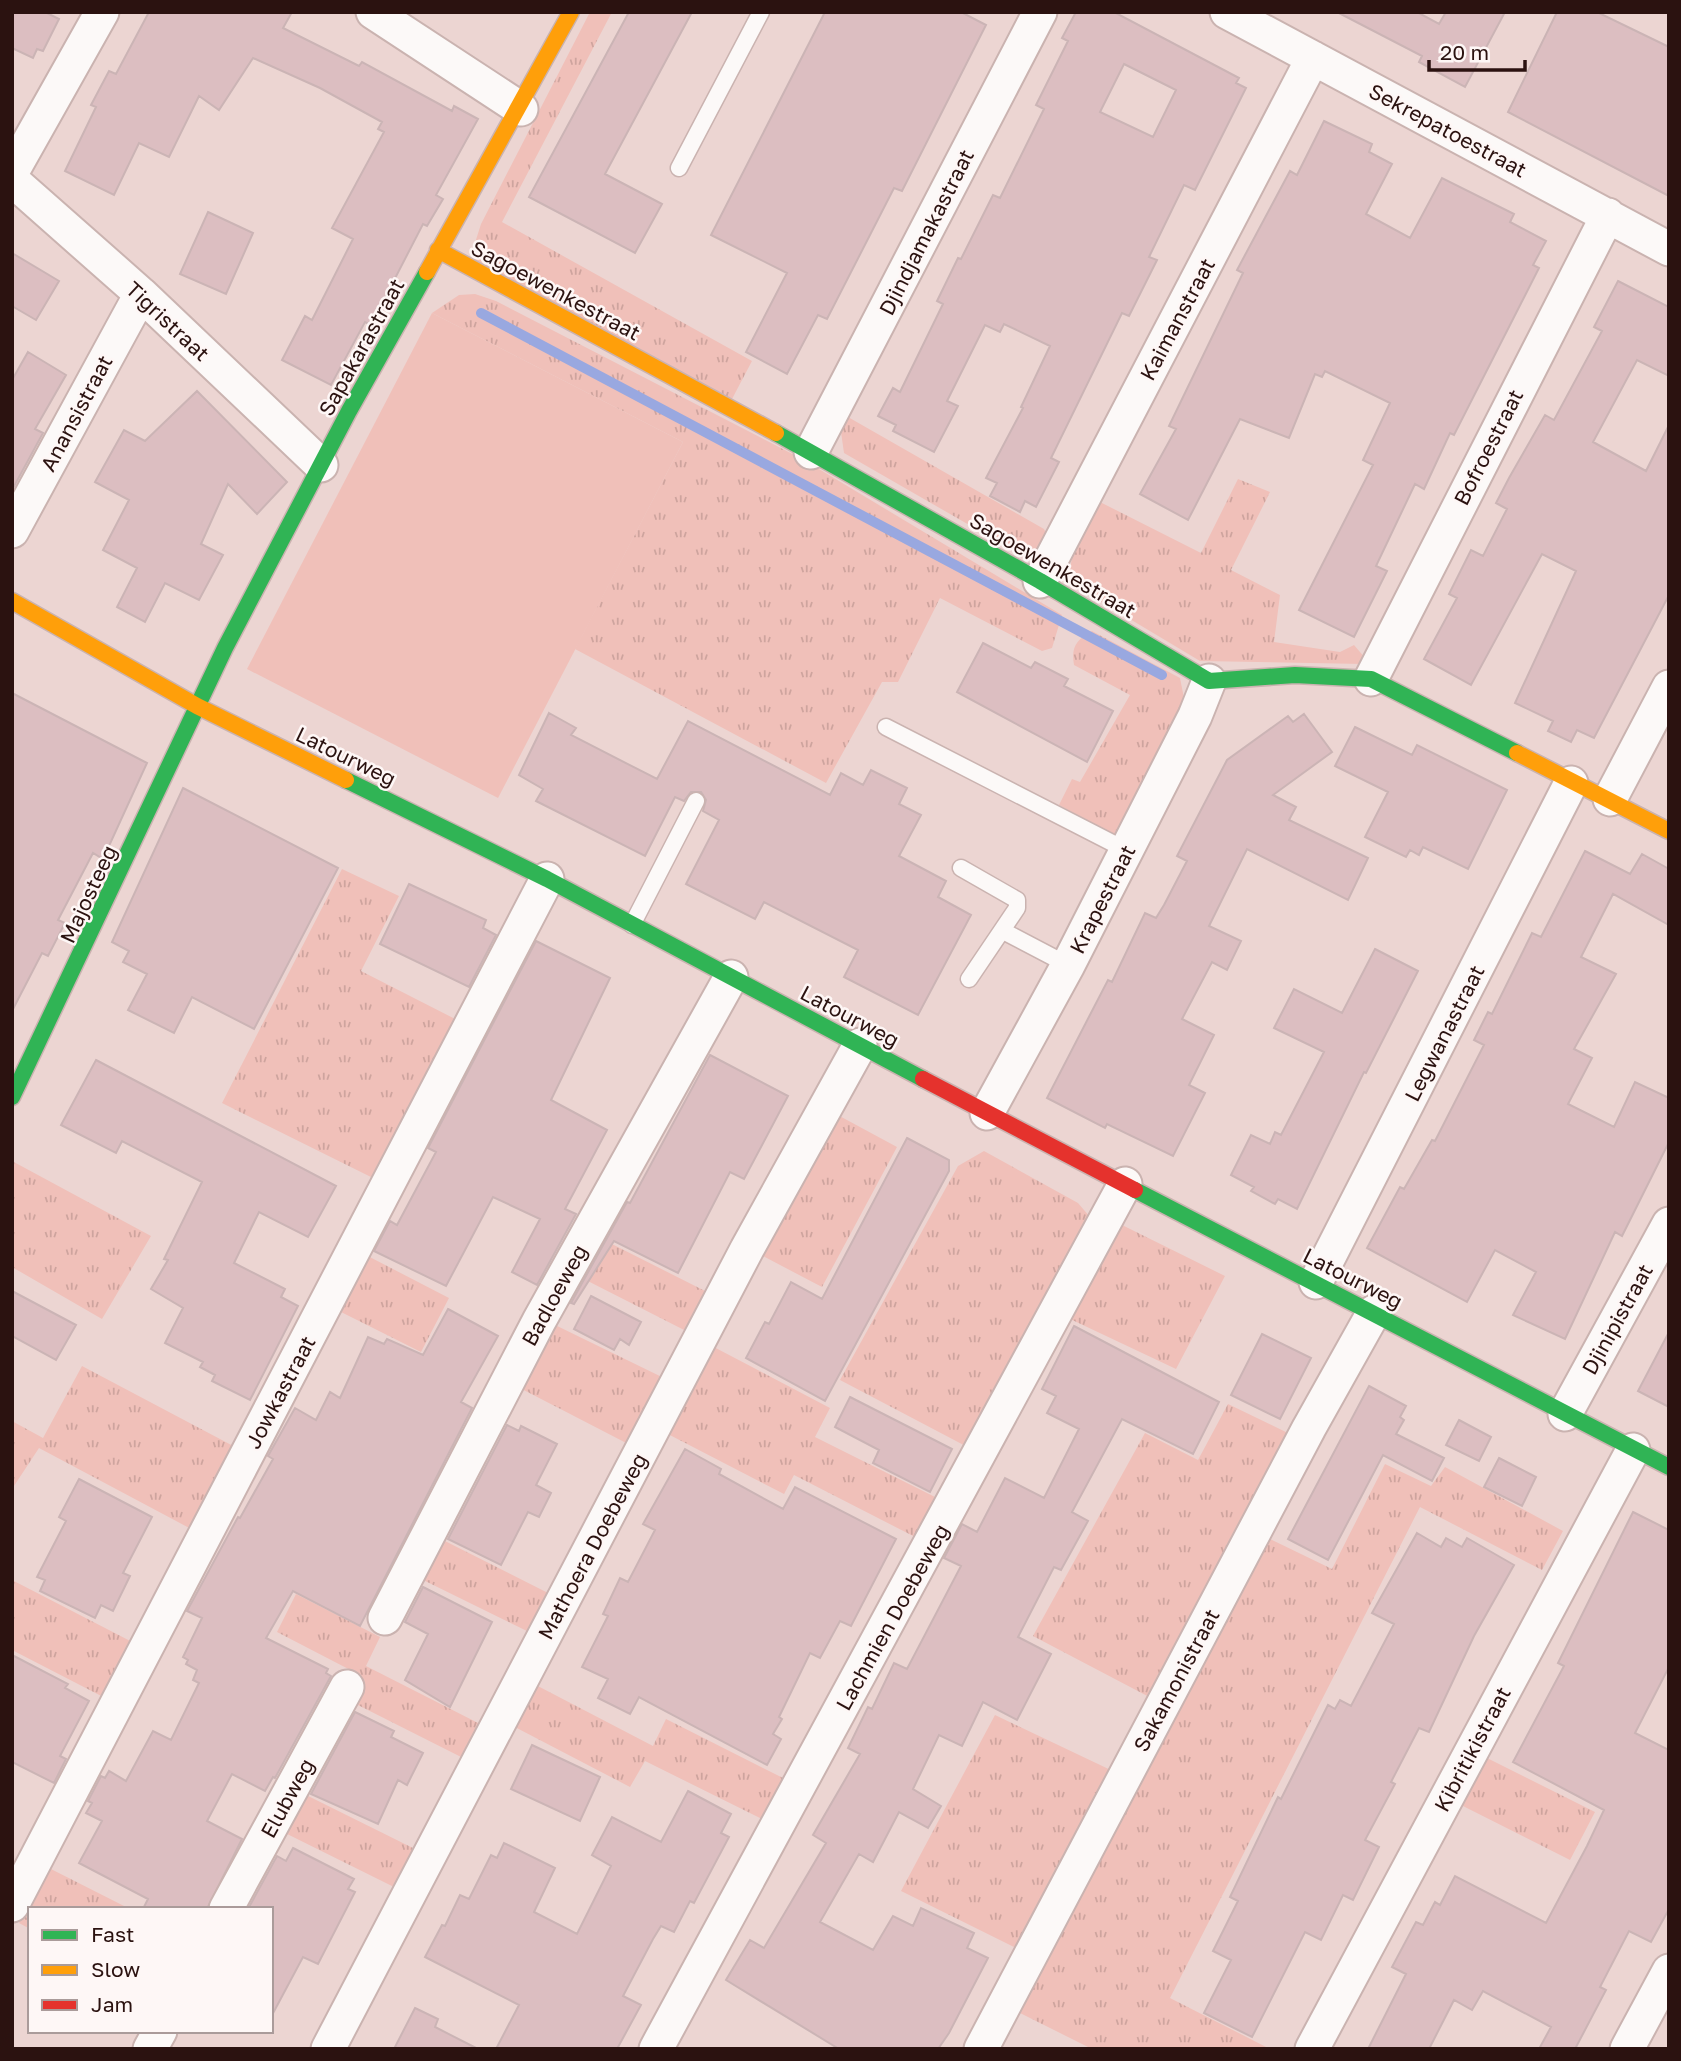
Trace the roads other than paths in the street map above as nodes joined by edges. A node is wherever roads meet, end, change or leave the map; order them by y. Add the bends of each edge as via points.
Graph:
1 (102, 12) edge
2 (373, 12) edge
3 (571, 12) edge
4 (761, 12) edge
5 (1040, 12) edge
6 (1227, 12) edge
7 (1314, 58) junction
8 (521, 108) junction
9 (679, 168) dead end
10 (12, 172) edge
11 (12, 180) edge
12 (1608, 215) junction
13 (1669, 249) edge
14 (438, 250) junction
15 (141, 294) junction
16 (811, 452) junction
17 (321, 464) junction
18 (12, 531) edge
19 (1041, 580) junction
20 (12, 601) edge
21 (1371, 679) junction
22 (1209, 681) junction
23 (1669, 687) edge
24 (197, 706) junction
25 (886, 727) dead end
26 (1572, 783) junction
27 (1609, 799) junction
28 (696, 801) dead end
29 (1669, 831) edge
30 (1126, 850) junction
31 (961, 868) dead end
32 (547, 879) junction
33 (632, 925) junction
34 (1003, 931) junction
35 (1068, 965) junction
36 (731, 976) junction
37 (969, 979) dead end
38 (860, 1045) junction
39 (12, 1097) edge
40 (987, 1113) junction
41 (1125, 1184) junction
42 (1669, 1224) edge
43 (1316, 1282) junction
44 (1374, 1312) junction
45 (1564, 1414) junction
46 (1633, 1450) junction
47 (1669, 1467) edge
48 (385, 1618) dead end
49 (347, 1687) dead end
50 (12, 1905) edge
51 (227, 1907) edge
52 (1669, 1971) edge
53 (159, 2033) edge
54 (150, 2049) edge
55 (328, 2049) edge
56 (656, 2049) edge
57 (981, 2049) edge
58 (1312, 2049) edge
59 (1627, 2049) edge

1 - 10 street
2 - 8 street
3 - 8 street, Sapakarastraat
4 - 9 lane
5 - 16 street, Djindjamakastraat
6 - 7 street, Sekrepatoestraat
7 - 12 street, Sekrepatoestraat
7 - 19 street, Kaimanstraat
8 - 14 street, Sapakarastraat
11 - 15 street, Tigristraat
12 - 13 street, Sekrepatoestraat
12 - 21 street, Bofroestraat
14 - 16 street, Sagoewenkestraat
14 - 17 street, Sapakarastraat
15 - 17 street, Tigristraat
15 - 18 street, Anansistraat
16 - 19 street, Sagoewenkestraat
17 - 24 street, Sapakarastraat
19 - 22 street, Sagoewenkestraat
20 - 24 street, Latourweg
21 - 22 street via 1295,675
21 - 26 street
22 - 30 street, Krapestraat
23 - 27 street
24 - 32 street, Latourweg
24 - 39 street, Majosteeg via 96,928
25 - 30 lane
26 - 27 street
26 - 43 street, Legwanastraat
27 - 29 street
28 - 33 lane
30 - 35 street, Krapestraat
31 - 34 lane via 1017,900
32 - 33 street, Latourweg
32 - 50 street, Jowkastraat
33 - 36 street, Latourweg
34 - 35 lane
34 - 37 lane
35 - 40 street, Krapestraat
36 - 38 street, Latourweg
36 - 48 street, Badloeweg via 539,1321
38 - 40 street, Latourweg
38 - 55 street, Mathoera Doebeweg via 747,1249
40 - 41 street, Latourweg
41 - 43 street, Latourweg
41 - 56 street, Lachmien Doebeweg
42 - 45 street, Djinipistraat
43 - 44 street, Latourweg
44 - 45 street, Latourweg
44 - 57 street, Sakamonistraat
45 - 46 street, Latourweg
46 - 47 street, Latourweg
46 - 58 street, Kibritikistraat
49 - 51 street, Elubweg
52 - 59 street
53 - 54 street

